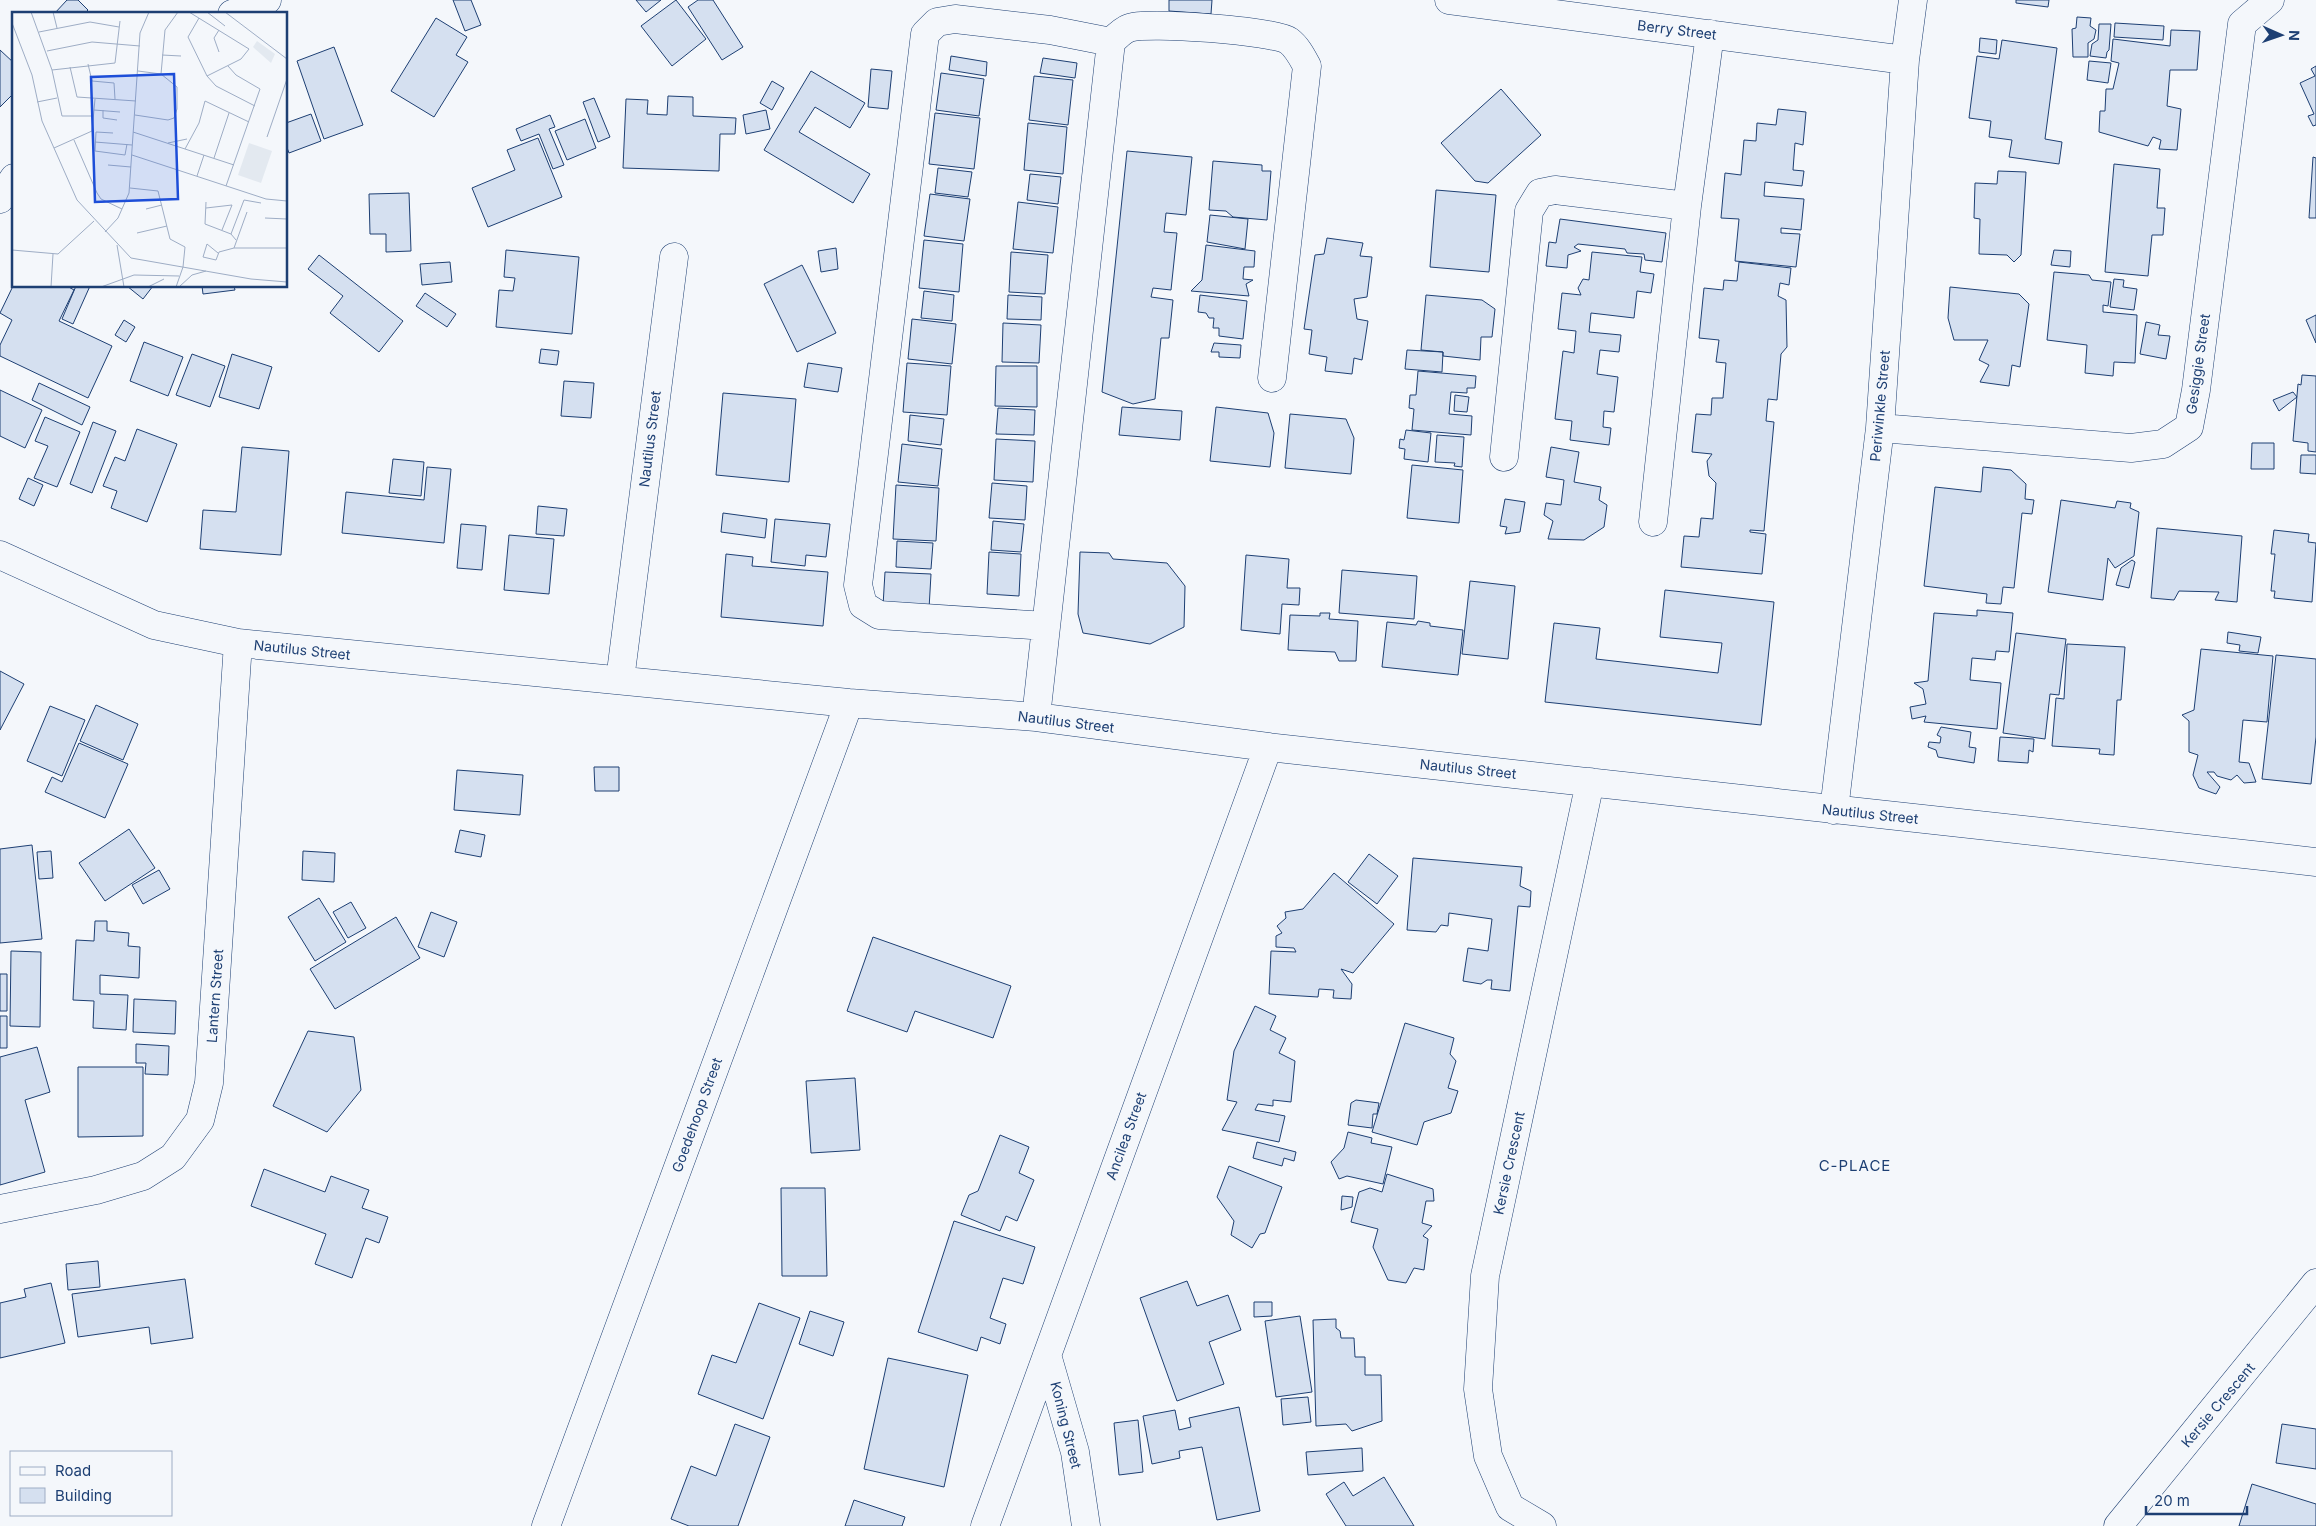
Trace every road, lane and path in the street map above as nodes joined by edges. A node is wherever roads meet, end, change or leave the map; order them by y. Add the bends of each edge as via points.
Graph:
1 (267, 0) edge
2 (1449, 0) edge
3 (1913, 0) edge
4 (2270, 0) edge
5 (1594, 10) edge
6 (237, 12) edge
7 (1710, 34) junction
8 (1111, 42) junction
9 (1905, 60) junction
10 (12, 181) edge
11 (0, 199) edge
12 (1687, 206) junction
13 (674, 257) dead end
14 (1272, 378) dead end
15 (1880, 428) junction
16 (1504, 457) dead end
17 (1653, 522) dead end
18 (0, 555) edge
19 (1046, 626) junction
20 (238, 643) junction
21 (620, 680) junction
22 (849, 703) junction
23 (1036, 718) junction
24 (1268, 747) junction
25 (1590, 782) junction
26 (1834, 810) junction
27 (2316, 862) edge
28 (0, 1210) edge
29 (2315, 1287) edge
30 (1047, 1354) junction
31 (546, 1526) edge
32 (985, 1526) edge
33 (1086, 1526) edge
34 (1542, 1526) edge
35 (2118, 1526) edge

1 - 6 street
2 - 5 street, Berry Street
3 - 9 street, Periwinkle Street
4 - 15 street, Gesiggie Street via 2242,24 2189,427 2163,444 2131,448
5 - 7 street, Berry Street
7 - 9 street, Berry Street
7 - 12 street
8 - 14 street via 1129,28 1151,25 1206,27 1288,40 1307,66
8 - 19 street
8 - 19 street via 1050,30 955,19 937,22 925,34 858,585 863,605 879,614
9 - 15 street, Periwinkle Street
10 - 11 street
12 - 16 street via 1555,190 1540,194 1529,211
12 - 17 street
13 - 21 street, Nautilus Street
15 - 26 street, Periwinkle Street
18 - 20 street, Nautilus Street via 154,625
19 - 23 street
20 - 21 street, Nautilus Street
20 - 28 street, Lantern Street via 209,1083 200,1120 173,1157 144,1176 96,1190
21 - 22 street, Nautilus Street
22 - 23 street, Nautilus Street
22 - 31 street, Goedehoop Street
23 - 24 street, Nautilus Street
24 - 25 street, Nautilus Street
24 - 30 street, Ancilea Street
25 - 26 street, Nautilus Street
25 - 34 street, Kersie Crescent via 1485,1276 1478,1389 1488,1456 1510,1507
26 - 27 street, Nautilus Street
29 - 35 street, Kersie Crescent
30 - 32 street, Ancilea Street
30 - 33 street, Koning Street via 1075,1452

